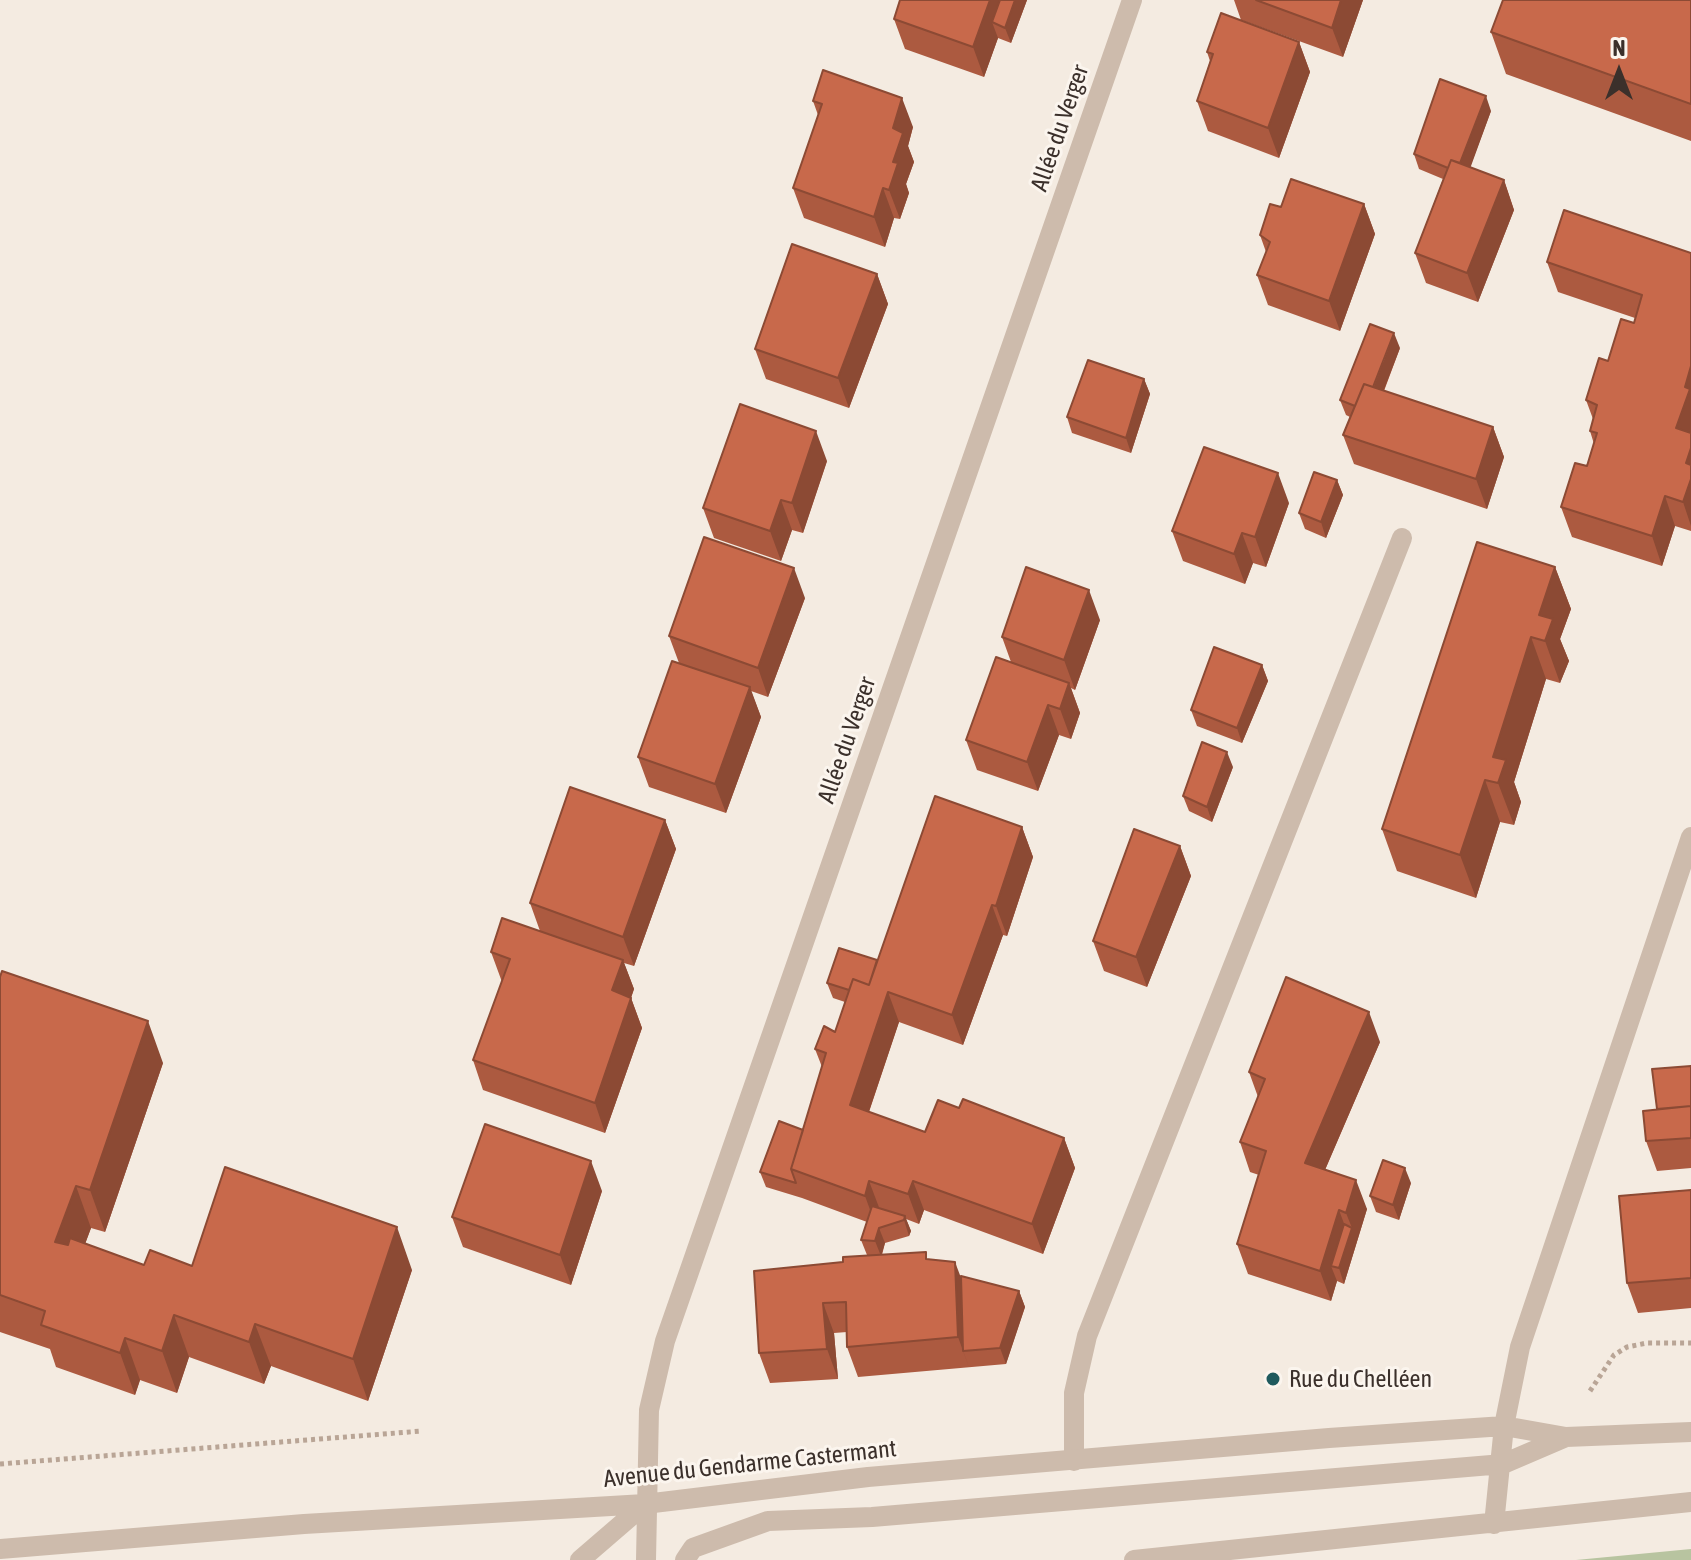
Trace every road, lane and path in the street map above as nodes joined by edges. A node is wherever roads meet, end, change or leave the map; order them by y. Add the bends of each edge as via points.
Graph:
1 (1132, 0) edge
2 (1402, 538) dead end
3 (1691, 837) edge
4 (1691, 1343) edge
5 (1576, 1397) dead end
6 (1504, 1426) junction
7 (422, 1431) dead end
8 (1691, 1432) edge
9 (1566, 1437) junction
10 (1074, 1461) junction
11 (0, 1464) edge
12 (1503, 1464) junction
13 (1691, 1502) edge
14 (645, 1504) junction
15 (1494, 1524) junction
16 (0, 1549) edge
17 (580, 1560) edge
18 (646, 1560) edge
19 (685, 1560) edge
20 (1134, 1560) edge

1 - 14 street, Allée du Verger via 665,1341 649,1410
2 - 10 street via 1087,1336 1074,1393
3 - 6 street via 1520,1347
4 - 5 path via 1627,1347 1614,1355 1590,1391
6 - 9 street, Avenue du Gendarme Castermant
6 - 10 street, Avenue du Gendarme Castermant
6 - 12 street
7 - 11 path
8 - 9 street, Avenue du Gendarme Castermant
9 - 12 street
10 - 14 street, Avenue du Gendarme Castermant via 868,1477
12 - 15 street
12 - 19 street via 872,1517 768,1521 693,1548
13 - 15 street
14 - 16 street, Avenue du Gendarme Castermant
14 - 17 street
14 - 18 street, Allée du Verger
15 - 20 street

